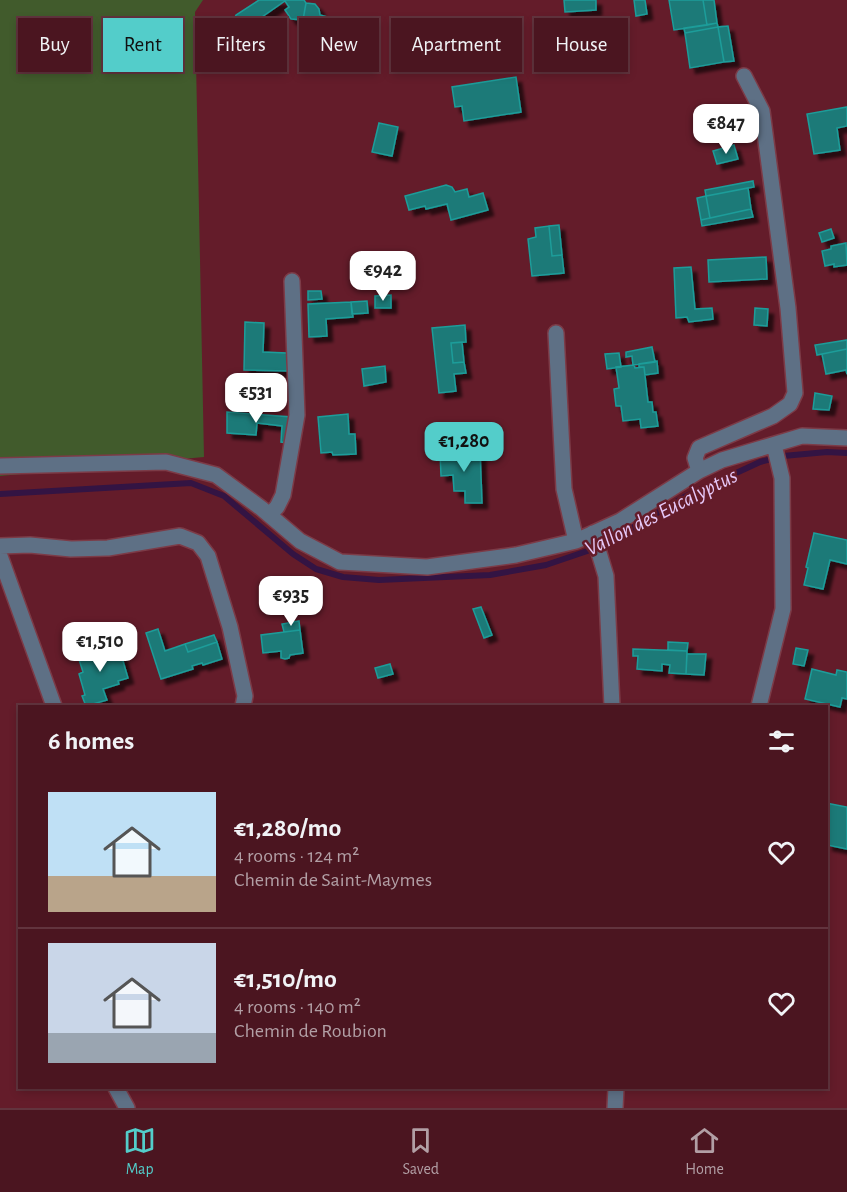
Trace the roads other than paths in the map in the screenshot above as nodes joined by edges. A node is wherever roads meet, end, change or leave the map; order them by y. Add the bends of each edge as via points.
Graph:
1 (744, 76) dead end
2 (292, 281) dead end
3 (556, 333) dead end
4 (847, 438) edge
5 (774, 445) junction
6 (0, 466) edge
7 (699, 471) junction
8 (269, 515) junction
9 (593, 533) junction
10 (576, 541) junction
11 (0, 546) edge
12 (0, 556) edge
13 (54, 705) edge
14 (243, 705) edge
15 (612, 705) edge
16 (759, 705) edge
17 (117, 1089) edge
18 (616, 1089) edge
19 (127, 1108) edge
20 (615, 1108) edge

1 - 7 street via 762,111 795,393 790,404 772,416 699,448 695,458
2 - 8 street via 297,415 283,495
3 - 10 street via 564,489
4 - 5 street via 802,436
5 - 7 street
5 - 16 street via 782,478 783,609
6 - 8 street via 166,462 216,475
7 - 9 street via 620,521
8 - 10 street via 300,541 340,562 428,567 516,555
9 - 10 street
9 - 15 street via 606,576
11 - 14 street via 108,548 180,536 198,543 208,556 230,627 245,696
12 - 13 street
17 - 19 street
18 - 20 street

